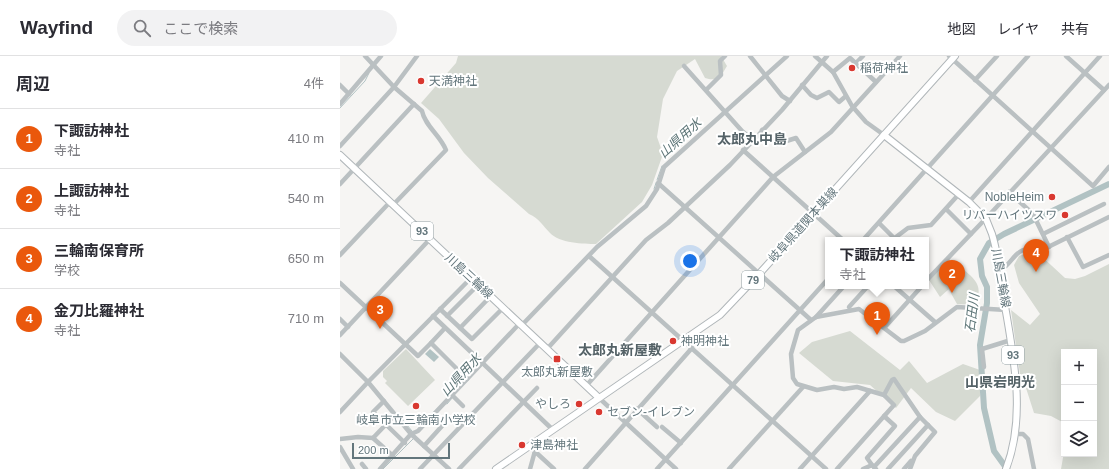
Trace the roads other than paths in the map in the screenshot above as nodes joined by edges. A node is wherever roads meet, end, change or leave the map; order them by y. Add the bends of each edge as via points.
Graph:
1 (365, 56) edge
2 (381, 56) edge
3 (417, 56) edge
4 (725, 56) edge
5 (750, 56) edge
6 (782, 56) edge
7 (787, 56) edge
8 (815, 56) edge
9 (827, 56) edge
10 (863, 56) edge
11 (900, 56) edge
12 (997, 56) edge
13 (1028, 56) edge
14 (1066, 56) edge
15 (1100, 56) edge
16 (952, 57) edge
17 (821, 62) junction
18 (374, 64) junction
19 (856, 64) junction
20 (684, 66) dead end
21 (833, 72) junction
22 (765, 73) junction
23 (1085, 73) junction
24 (975, 80) junction
25 (876, 82) junction
26 (802, 84) junction
27 (340, 85) edge
28 (1109, 85) edge
29 (394, 88) junction
30 (706, 90) junction
31 (1104, 90) junction
32 (349, 94) junction
33 (846, 96) junction
34 (994, 97) junction
35 (790, 102) junction
36 (340, 104) edge
37 (414, 104) junction
38 (853, 107) junction
39 (724, 111) junction
40 (762, 130) junction
41 (1033, 131) junction
42 (884, 136) junction
43 (753, 140) junction
44 (340, 146) edge
45 (1051, 148) junction
46 (743, 150) junction
47 (805, 152) junction
48 (340, 156) edge
49 (1109, 168) edge
50 (354, 169) junction
51 (927, 169) junction
52 (773, 177) junction
53 (658, 183) junction
54 (340, 184) edge
55 (1009, 192) junction
56 (959, 194) junction
57 (969, 202) junction
58 (391, 204) junction
59 (1104, 204) dead end
60 (685, 207) junction
61 (946, 209) junction
62 (813, 214) junction
63 (1109, 217) edge
64 (986, 219) junction
65 (879, 223) junction
66 (971, 234) junction
67 (1043, 234) junction
68 (840, 237) edge
69 (866, 237) edge
70 (891, 237) edge
71 (896, 237) edge
72 (1067, 237) junction
73 (719, 238) junction
74 (430, 239) junction
75 (1049, 247) junction
76 (340, 255) edge
77 (1109, 255) edge
78 (589, 256) junction
79 (1000, 271) junction
80 (760, 274) junction
81 (612, 277) junction
82 (471, 278) junction
83 (929, 278) edge
84 (340, 282) edge
85 (825, 282) edge
86 (841, 289) edge
87 (865, 289) edge
88 (898, 289) edge
89 (919, 289) edge
90 (910, 299) junction
91 (366, 307) junction
92 (849, 307) dead end
93 (503, 308) junction
94 (970, 308) junction
95 (440, 309) junction
96 (800, 310) junction
97 (1006, 310) junction
98 (652, 312) junction
99 (433, 316) junction
100 (447, 316) junction
101 (816, 317) junction
102 (340, 319) edge
103 (811, 320) junction
104 (935, 322) junction
105 (521, 324) junction
106 (968, 325) dead end
107 (348, 327) junction
108 (885, 327) junction
109 (445, 328) junction
110 (460, 328) junction
111 (340, 335) edge
112 (1011, 340) junction
113 (684, 341) junction
114 (406, 343) junction
115 (431, 343) junction
116 (540, 343) junction
117 (692, 348) junction
118 (547, 349) junction
119 (340, 354) edge
120 (484, 364) junction
121 (984, 367) dead end
122 (467, 379) junction
123 (368, 382) junction
124 (503, 383) junction
125 (733, 385) junction
126 (586, 386) junction
127 (803, 387) junction
128 (537, 388) dead end
129 (870, 391) junction
130 (452, 395) junction
131 (884, 395) junction
132 (598, 398) junction
133 (384, 401) junction
134 (524, 402) junction
135 (463, 406) dead end
136 (637, 409) junction
137 (340, 412) edge
138 (395, 415) junction
139 (884, 416) junction
140 (920, 417) junction
141 (772, 421) junction
142 (625, 423) junction
143 (385, 424) junction
144 (928, 425) junction
145 (442, 426) dead end
146 (552, 429) junction
147 (411, 434) junction
148 (1015, 434) junction
149 (373, 438) junction
150 (340, 439) edge
151 (405, 443) junction
152 (681, 443) junction
153 (424, 446) junction
154 (529, 446) junction
155 (340, 447) edge
156 (535, 451) junction
157 (434, 455) junction
158 (393, 456) junction
159 (812, 456) junction
160 (666, 459) junction
161 (912, 460) junction
162 (362, 464) dead end
163 (874, 467) edge
164 (1007, 467) edge
165 (353, 469) edge
166 (366, 469) edge
167 (380, 469) edge
168 (420, 469) edge
169 (449, 469) edge
170 (459, 469) edge
171 (496, 469) edge
172 (530, 469) edge
173 (554, 469) edge
174 (585, 469) edge
175 (657, 469) edge
176 (676, 469) edge
177 (729, 469) edge
178 (800, 469) edge
179 (826, 469) edge
180 (837, 469) edge
181 (864, 469) edge
182 (888, 469) edge
183 (904, 469) edge
184 (910, 469) edge
185 (1034, 469) edge

1 - 18 street
2 - 18 street
3 - 29 street
4 - 30 street via 720,61 721,76
5 - 22 street
6 - 22 street
7 - 22 street
8 - 17 street
9 - 17 street
10 - 19 street
11 - 25 street
12 - 24 street
13 - 34 street
14 - 23 street
15 - 23 street
16 - 24 street
16 - 42 main road, 岐阜県道関本巣線 / 79
17 - 21 street
17 - 26 street
18 - 29 street
18 - 32 street
19 - 21 street via 850,58
19 - 25 street
20 - 30 street
21 - 33 street
22 - 35 street via 782,96
22 - 39 street
23 - 31 street
23 - 41 street
24 - 34 street
25 - 38 street
26 - 33 street via 817,98 829,92 839,102
26 - 35 street
27 - 32 street
28 - 31 street
29 - 37 street
29 - 44 street
30 - 39 street
31 - 45 street
32 - 36 street
33 - 38 street
34 - 41 street
34 - 51 street
35 - 40 street
37 - 50 street
37 - 58 street via 422,111 423,117 446,150
38 - 42 street via 866,122
38 - 47 street via 831,132
39 - 43 street
39 - 53 street via 664,167
40 - 43 street
40 - 47 street via 776,144 796,138
41 - 45 street
41 - 57 street
42 - 51 main road, 川島三輪線 / 93
42 - 62 main road, 岐阜県道関本巣線 / 79
43 - 46 street
45 - 49 street via 1093,186
45 - 55 street
46 - 52 street
46 - 60 street
47 - 52 street
48 - 50 main road, 川島三輪線 / 93
50 - 54 street
50 - 58 main road, 川島三輪線 / 93
51 - 56 main road, 川島三輪線 / 93
51 - 65 street
52 - 62 street
52 - 73 street
53 - 60 street
53 - 78 street via 650,202 642,211
55 - 64 street
55 - 67 street via 1033,214
56 - 57 main road, 川島三輪線 / 93
56 - 61 street
57 - 64 main road, 川島三輪線 / 93
58 - 74 main road, 川島三輪線 / 93
58 - 76 street
59 - 67 street
60 - 73 street
60 - 81 street via 646,240
61 - 66 street
61 - 71 street via 931,225 908,228
62 - 68 street
62 - 80 main road, 岐阜県道関本巣線 / 79
63 - 72 street
64 - 66 street
64 - 79 main road, 川島三輪線 / 93 via 993,236
65 - 69 street
65 - 70 street
66 - 83 street
67 - 75 street
72 - 75 street
72 - 77 street via 1083,267
73 - 80 street
73 - 98 street
74 - 82 main road, 川島三輪線 / 93
74 - 91 street
75 - 79 street via 1040,251 1032,248 1020,250
78 - 81 street
78 - 105 street
79 - 97 main road, 川島三輪線 / 93
80 - 96 street
80 - 113 main road, 岐阜県道関本巣線 / 79 via 720,315
81 - 98 street
81 - 118 street
82 - 93 main road, 川島三輪線 / 93
82 - 95 street
84 - 91 street
85 - 96 street
86 - 101 street
87 - 92 street
88 - 90 street
89 - 90 street
90 - 104 street
90 - 108 street
91 - 107 street
91 - 114 street
93 - 105 main road, 川島三輪線 / 93
93 - 110 street via 472,339
94 - 97 street
94 - 104 street via 957,307
94 - 106 street
95 - 99 street
95 - 100 street
96 - 103 street
96 - 125 street
97 - 112 main road, 川島三輪線 / 93
98 - 113 street
98 - 126 street
99 - 109 street
99 - 114 street
100 - 110 street
100 - 110 street via 476,287 488,299
101 - 103 street
101 - 108 street via 859,309
102 - 107 street
103 - 127 street via 796,333 791,354 794,382
104 - 108 street via 926,331 904,341
105 - 116 main road, 川島三輪線 / 93
105 - 120 street
107 - 111 street
109 - 115 street
109 - 120 street
112 - 121 street via 982,349
112 - 148 main road, 川島三輪線 / 93 via 1017,394
113 - 117 street
113 - 132 main road, 岐阜県道関本巣線 / 79
114 - 115 street via 418,356
114 - 123 street
115 - 122 street
116 - 118 main road, 川島三輪線 / 93
116 - 124 street
117 - 125 street
117 - 136 street
118 - 126 main road, 川島三輪線 / 93
119 - 123 street
120 - 122 street
120 - 124 street
122 - 130 street
123 - 133 street
123 - 137 street
124 - 134 street
124 - 157 street
125 - 141 street
125 - 152 street
126 - 132 main road, 川島三輪線 / 93
127 - 129 street via 817,390 857,386
127 - 141 street
128 - 134 street
129 - 131 street
129 - 159 street
130 - 135 street
130 - 147 street via 418,431
131 - 139 street via 894,404
131 - 140 street via 894,379
132 - 142 street
132 - 146 main road, 岐阜県道関本巣線 / 79
133 - 138 street
133 - 143 street via 373,412
134 - 146 street
134 - 170 street
136 - 142 street
136 - 152 street
138 - 143 street
138 - 147 street
139 - 163 street via 895,426 867,458 866,460
139 - 180 street
140 - 144 street
140 - 163 street
141 - 159 street
141 - 177 street
142 - 160 street
142 - 174 street
143 - 149 street
143 - 151 street
144 - 161 street via 935,432
144 - 182 street
145 - 153 street
146 - 154 main road, 岐阜県道関本巣線 / 79
147 - 151 street
147 - 153 street
148 - 164 main road, 川島三輪線 / 93
148 - 185 street via 1023,434 1028,439
149 - 150 street
149 - 158 street
151 - 158 street
152 - 160 street
153 - 157 street
154 - 156 street
154 - 171 main road, 岐阜県道関本巣線 / 79
155 - 165 street
156 - 172 street
156 - 173 street
157 - 168 street
157 - 169 street
158 - 167 street
159 - 178 street
159 - 179 street
160 - 175 street
160 - 176 street
161 - 183 street
161 - 184 street
162 - 166 street
163 - 181 street

